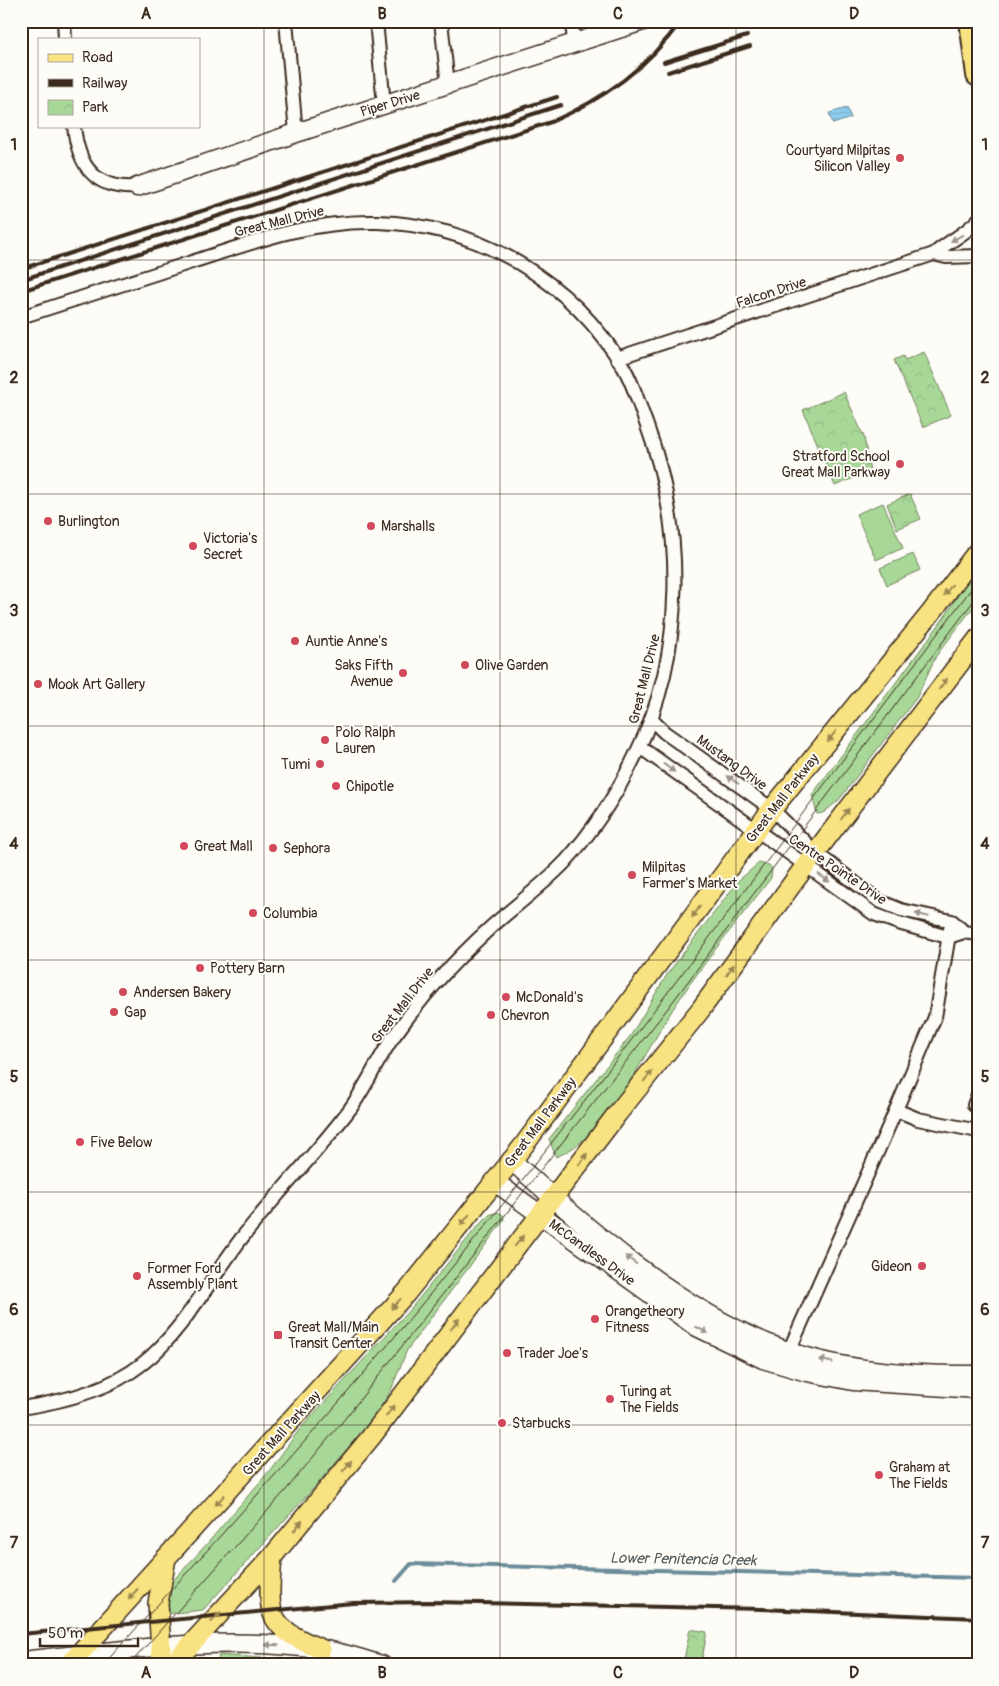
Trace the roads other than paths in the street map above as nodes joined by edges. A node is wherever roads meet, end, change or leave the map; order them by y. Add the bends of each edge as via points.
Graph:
1 (64, 21) edge
2 (286, 21) edge
3 (376, 21) edge
4 (442, 21) edge
5 (572, 21) edge
6 (643, 21) edge
7 (971, 21) edge
8 (65, 38) edge
9 (574, 44) junction
10 (978, 75) edge
11 (448, 85) junction
12 (384, 105) junction
13 (74, 128) edge
14 (296, 133) junction
15 (137, 187) joint
16 (978, 220) edge
17 (934, 254) junction
18 (978, 256) edge
19 (21, 317) edge
20 (617, 358) junction
21 (978, 551) edge
22 (978, 639) edge
23 (651, 718) junction
24 (640, 747) junction
25 (772, 809) junction
26 (756, 830) junction
27 (811, 859) junction
28 (952, 921) junction
29 (964, 932) junction
30 (978, 934) edge
31 (948, 937) junction
32 (896, 1110) junction
33 (978, 1131) edge
34 (511, 1160) junction
35 (495, 1182) junction
36 (553, 1198) junction
37 (540, 1214) junction
38 (789, 1351) junction
39 (978, 1375) edge
40 (978, 1389) edge
41 (21, 1408) edge
42 (272, 1557) junction
43 (166, 1558) junction
44 (190, 1645) junction
45 (320, 1649) junction
46 (161, 1656) edge
47 (72, 1660) edge
48 (21, 1661) edge
49 (172, 1665) edge
50 (382, 1665) edge

1 - 8 street
2 - 14 street
3 - 12 street
4 - 11 street
5 - 9 street
6 - 9 main road, Piper Drive
7 - 10 highway
9 - 11 main road, Piper Drive
11 - 12 main road, Piper Drive
12 - 14 main road, Piper Drive
13 - 15 street via 79,154 99,180 126,188
14 - 15 main road, Piper Drive
16 -> 17 street, Falcon Drive via 965,234
17 - 18 street, Falcon Drive
17 - 20 street, Falcon Drive
19 - 20 street, Great Mall Drive via 281,234 335,223 391,222 452,233 519,262 575,305
20 - 23 street, Great Mall Drive via 627,372 652,439 667,493 674,543 671,637
21 -> 25 main road, Great Mall Parkway
27 -> 22 main road
23 - 24 street, Great Mall Drive
25 -> 23 street, Mustang Drive via 664,732
24 -> 26 street
24 - 41 street, Great Mall Drive via 589,833 550,878 481,936 431,989 390,1042 352,1106 241,1239 162,1346 138,1367 107,1384 62,1400
25 - 26 main road, Great Mall Parkway
25 - 27 street, Mustang Drive
26 - 27 street, Centre Pointe Drive
26 -> 34 main road, Great Mall Parkway
28 -> 27 street, Centre Pointe Drive via 901,910 879,901
27 -> 31 street, Centre Pointe Drive via 874,914
36 -> 27 main road via 701,1009
28 - 29 street
28 - 31 street
29 - 30 street
29 - 31 street
31 - 32 street via 935,1017
32 - 33 street via 918,1119
32 - 38 street
34 - 35 main road, Great Mall Parkway
34 - 36 main road, McCandless Drive
35 - 37 main road, McCandless Drive
35 -> 43 main road, Great Mall Parkway via 407,1292
36 - 37 main road
38 -> 36 main road, McCandless Drive via 746,1334 694,1306 572,1216
37 -> 40 main road, McCandless Drive via 695,1326 763,1359 852,1381
42 -> 37 main road via 371,1437
39 -> 38 main road, McCandless Drive via 935,1375 863,1368
44 -> 42 main road
42 - 45 main road via 269,1596 278,1624 293,1638
43 - 46 main road via 158,1603
43 -> 47 main road, Great Mall Parkway
45 -> 44 main road via 280,1645
44 - 46 main road
44 - 49 main road
45 - 50 main road
46 - 47 main road
47 - 48 main road

